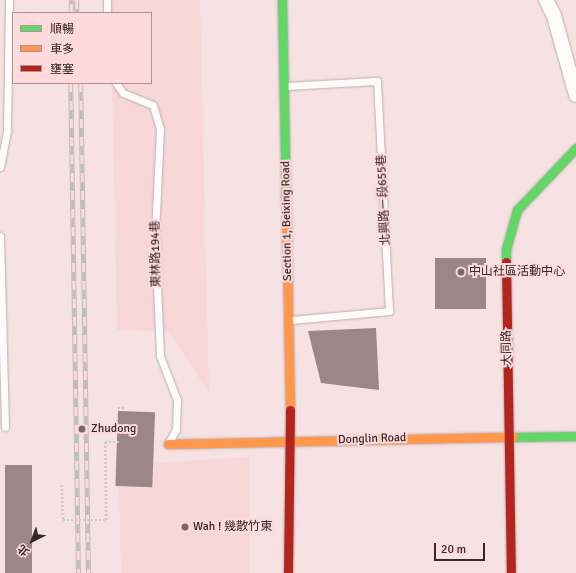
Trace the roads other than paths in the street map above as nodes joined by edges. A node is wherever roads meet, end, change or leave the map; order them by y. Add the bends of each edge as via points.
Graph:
1 (9, 0) edge
2 (107, 0) edge
3 (282, 0) edge
4 (546, 0) edge
5 (107, 12) edge
6 (117, 84) edge
7 (284, 86) junction
8 (576, 95) edge
9 (576, 148) edge
10 (0, 167) edge
11 (0, 236) edge
12 (288, 320) junction
13 (5, 427) dead end
14 (508, 435) junction
15 (576, 436) edge
16 (291, 441) junction
17 (168, 444) joint
18 (288, 573) edge
19 (511, 573) edge

1 - 10 lane via 7,130
2 - 5 lane
3 - 7 street, Section 1, Beixing Road
4 - 8 street via 554,16
6 - 17 lane, 東林路194巷 via 123,93 153,105 160,129 154,236 160,356 177,400 176,429
7 - 12 street, Section 1, Beixing Road
7 - 12 lane, 北興路ㄧ段655巷 via 378,81 389,311
9 - 14 street, 大同路 via 518,210 506,249
11 - 13 lane
12 - 16 street, Section 1, Beixing Road
14 - 15 street, Donglin Road
14 - 16 street, Donglin Road
14 - 19 street, 大同路
16 - 17 street, Donglin Road
16 - 18 street, Section 1, Beixing Road

